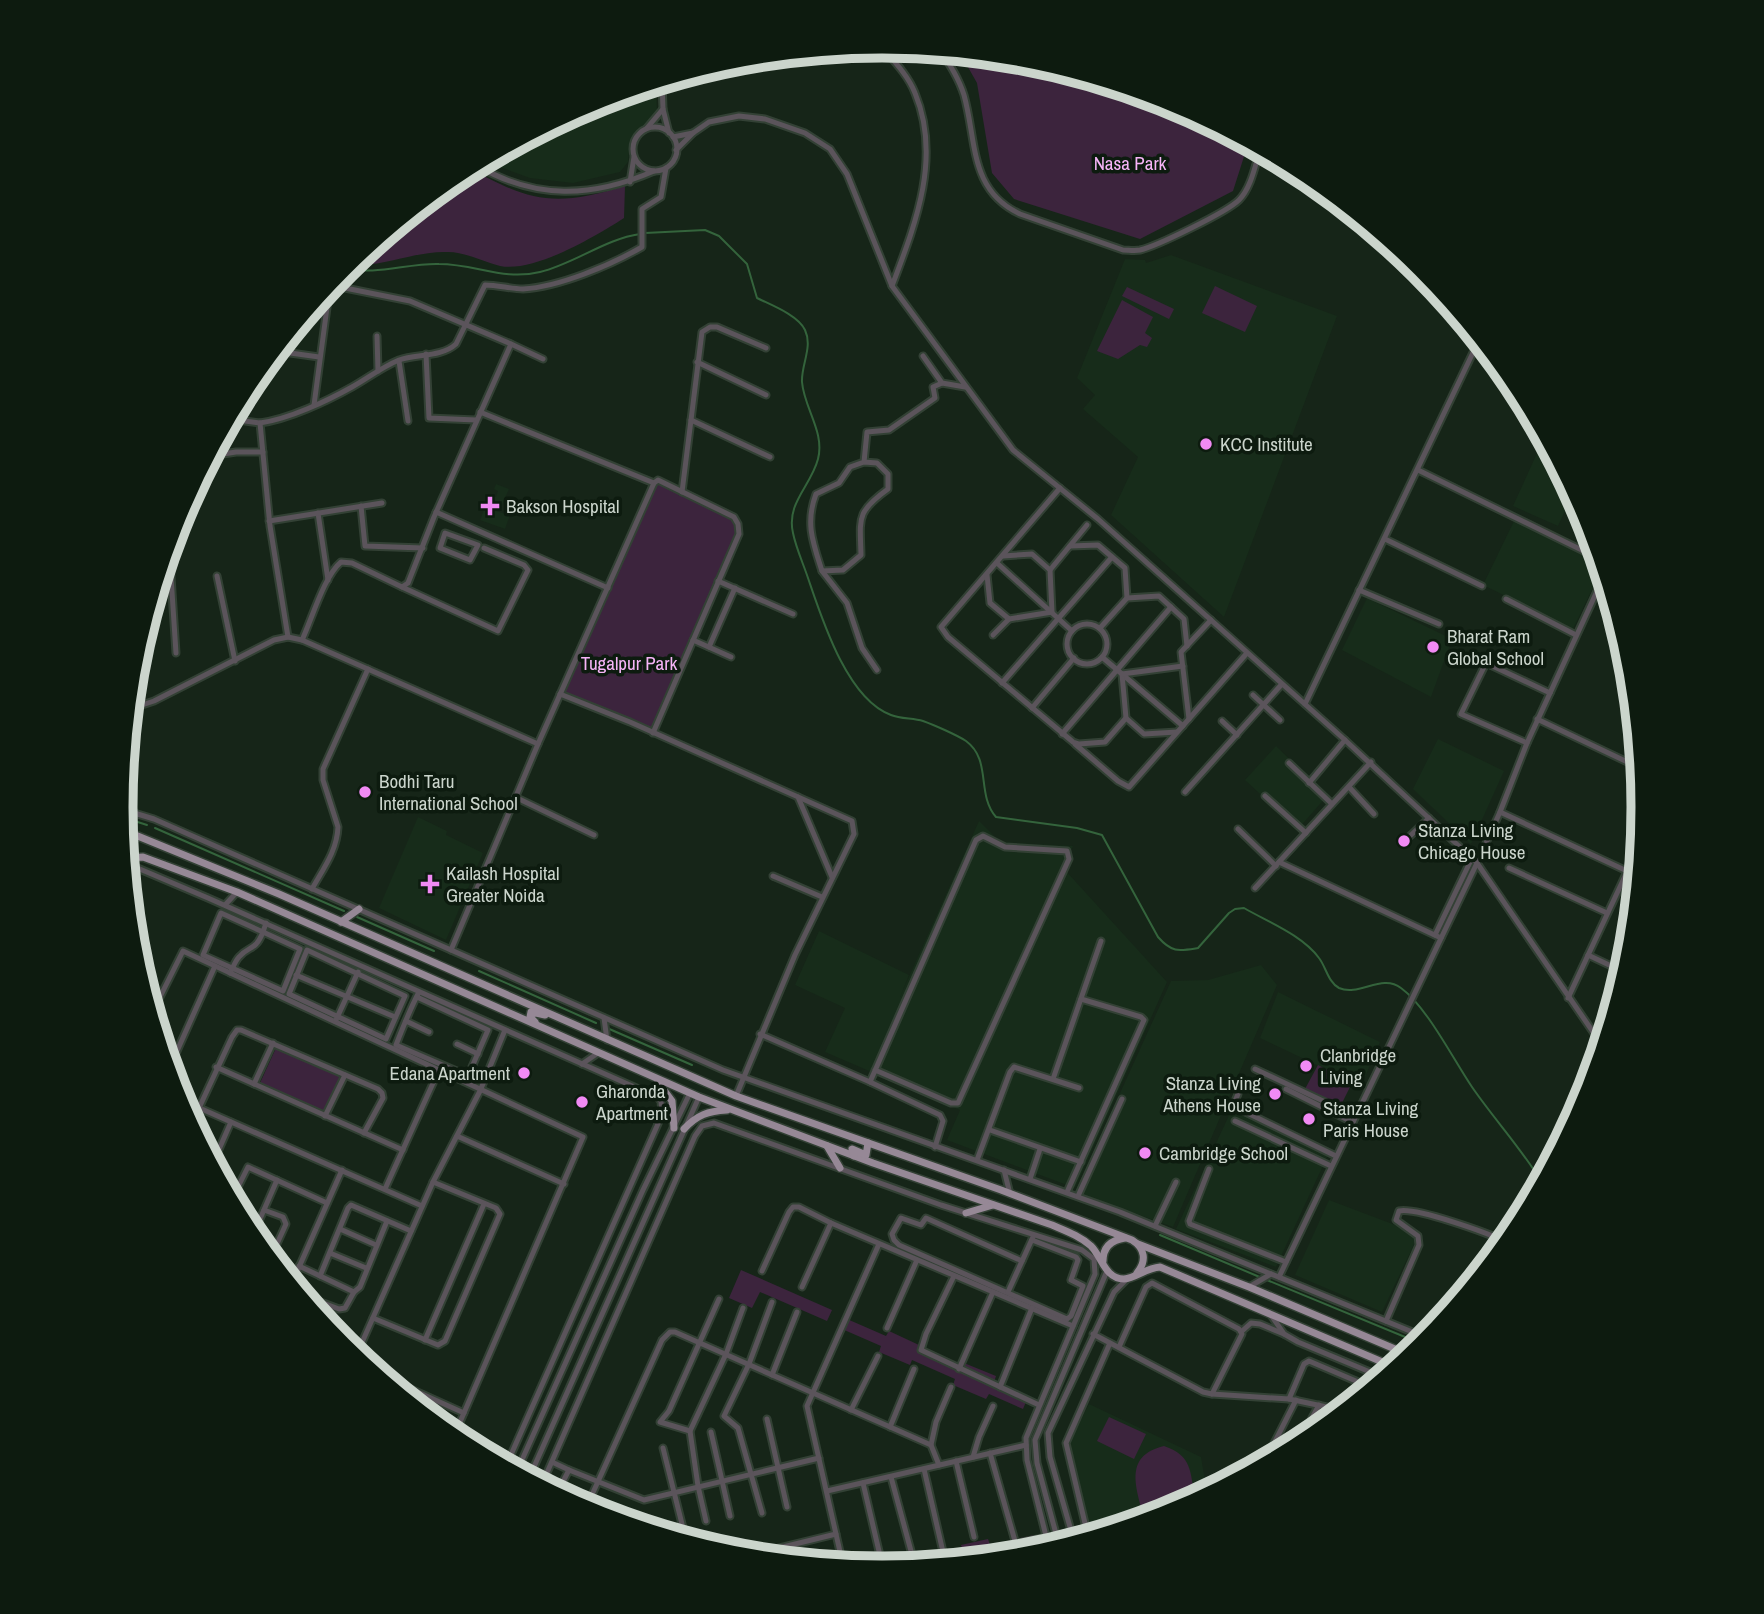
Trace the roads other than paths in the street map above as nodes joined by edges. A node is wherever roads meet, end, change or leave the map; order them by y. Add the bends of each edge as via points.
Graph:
1 (892, 58) edge
2 (946, 61) edge
3 (662, 91) edge
4 (663, 109) junction
5 (644, 131) junction
6 (693, 133) junction
7 (671, 135) junction
8 (676, 150) junction
9 (634, 157) junction
10 (1257, 158) edge
11 (666, 168) junction
12 (486, 171) edge
13 (654, 171) junction
14 (630, 182) junction
15 (892, 286) junction
16 (342, 287) edge
17 (327, 304) edge
18 (466, 325) junction
19 (377, 336) dead end
20 (511, 344) junction
21 (766, 348) dead end
22 (1475, 349) edge
23 (287, 353) edge
24 (426, 354) junction
25 (923, 356) dead end
26 (319, 357) junction
27 (543, 359) dead end
28 (399, 360) junction
29 (697, 362) junction
30 (378, 371) junction
31 (942, 383) junction
32 (965, 387) junction
33 (766, 395) dead end
34 (314, 405) junction
35 (480, 412) junction
36 (241, 419) edge
37 (691, 420) junction
38 (408, 421) dead end
39 (476, 421) junction
40 (260, 423) junction
41 (263, 452) junction
42 (221, 454) edge
43 (770, 457) dead end
44 (864, 462) junction
45 (1418, 470) junction
46 (654, 483) junction
47 (1060, 488) junction
48 (682, 492) junction
49 (382, 503) dead end
50 (361, 506) junction
51 (436, 512) junction
52 (318, 513) junction
53 (270, 521) junction
54 (1087, 525) dead end
55 (484, 533) junction
56 (1385, 539) junction
57 (513, 546) junction
58 (1070, 546) junction
59 (481, 547) junction
60 (422, 548) junction
61 (1586, 552) edge
62 (1003, 556) junction
63 (507, 557) junction
64 (1112, 557) junction
65 (997, 563) junction
66 (1050, 570) junction
67 (822, 571) junction
68 (171, 573) edge
69 (987, 575) junction
70 (218, 576) dead end
71 (328, 580) junction
72 (718, 581) junction
73 (1482, 586) dead end
74 (402, 587) junction
75 (608, 588) junction
76 (735, 588) junction
77 (1598, 588) edge
78 (1359, 590) junction
79 (1127, 598) junction
80 (1506, 599) dead end
81 (1171, 607) junction
82 (1052, 612) junction
83 (793, 614) dead end
84 (1058, 618) junction
85 (1009, 619) junction
86 (1210, 620) junction
87 (1439, 624) dead end
88 (1100, 628) junction
89 (1072, 631) junction
90 (993, 635) dead end
91 (1576, 635) junction
92 (288, 637) junction
93 (302, 640) junction
94 (693, 640) junction
95 (1187, 646) junction
96 (709, 647) junction
97 (176, 653) dead end
98 (1247, 653) junction
99 (731, 657) dead end
100 (1102, 657) junction
101 (1074, 658) junction
102 (235, 661) junction
103 (1183, 666) junction
104 (368, 669) junction
105 (877, 670) dead end
106 (1119, 671) junction
107 (1002, 683) junction
108 (1282, 684) junction
109 (1550, 693) junction
110 (560, 694) junction
111 (1253, 695) dead end
112 (1305, 704) junction
113 (1263, 705) junction
114 (140, 706) edge
115 (1032, 708) junction
116 (1126, 718) junction
117 (1189, 719) junction
118 (1538, 719) junction
119 (1279, 720) dead end
120 (1222, 721) dead end
121 (1183, 726) junction
122 (1178, 732) junction
123 (653, 733) junction
124 (1062, 734) junction
125 (1237, 735) junction
126 (1345, 740) junction
127 (1073, 742) junction
128 (1527, 743) junction
129 (538, 744) junction
130 (1371, 762) junction
131 (1289, 763) dead end
132 (1630, 763) edge
133 (1309, 783) junction
134 (1349, 787) junction
135 (1185, 792) dead end
136 (1265, 796) dead end
137 (798, 797) junction
138 (517, 798) junction
139 (1332, 804) junction
140 (1500, 812) junction
141 (133, 813) edge
142 (1374, 814) dead end
143 (1429, 817) junction
144 (1238, 830) dead end
145 (1306, 833) junction
146 (134, 834) edge
147 (594, 835) dead end
148 (1410, 836) dead end
149 (134, 858) edge
150 (1474, 861) junction
151 (1277, 864) junction
152 (135, 867) edge
153 (1629, 867) edge
154 (1509, 868) dead end
155 (1627, 871) junction
156 (773, 876) dead end
157 (832, 877) junction
158 (1255, 888) dead end
159 (312, 889) junction
160 (237, 892) junction
161 (822, 897) junction
162 (225, 905) junction
163 (359, 909) junction
164 (1607, 913) junction
165 (341, 922) junction
166 (266, 923) junction
167 (263, 932) junction
168 (1438, 937) junction
169 (1101, 941) dead end
170 (451, 950) junction
171 (1588, 956) junction
172 (215, 966) junction
173 (361, 966) junction
174 (1614, 967) edge
175 (231, 970) junction
176 (357, 973) junction
177 (296, 975) junction
178 (418, 995) junction
179 (347, 996) junction
180 (1569, 998) junction
181 (1081, 999) junction
182 (158, 1001) edge
183 (555, 1015) junction
184 (396, 1017) junction
185 (604, 1018) junction
186 (336, 1019) junction
187 (406, 1021) junction
188 (538, 1025) junction
189 (490, 1027) junction
190 (505, 1030) junction
191 (429, 1032) dead end
192 (760, 1034) junction
193 (1595, 1035) edge
194 (607, 1040) junction
195 (273, 1043) junction
196 (457, 1044) dead end
197 (598, 1053) junction
198 (478, 1054) junction
199 (175, 1055) edge
200 (582, 1064) junction
201 (216, 1067) junction
202 (1255, 1069) dead end
203 (439, 1070) junction
204 (875, 1070) junction
205 (345, 1075) junction
206 (651, 1076) junction
207 (743, 1077) junction
208 (1053, 1079) junction
209 (870, 1082) junction
210 (254, 1084) junction
211 (1079, 1088) dead end
212 (1286, 1089) dead end
213 (480, 1091) junction
214 (690, 1093) junction
215 (1238, 1094) dead end
216 (736, 1096) junction
217 (699, 1097) junction
218 (1122, 1099) dead end
219 (196, 1107) edge
220 (199, 1108) junction
221 (731, 1109) junction
222 (325, 1115) junction
223 (1353, 1119) junction
224 (1235, 1121) dead end
225 (231, 1122) junction
226 (674, 1128) junction
227 (684, 1129) junction
228 (990, 1130) junction
229 (364, 1133) junction
230 (457, 1136) junction
231 (868, 1143) junction
232 (827, 1146) junction
233 (935, 1147) junction
234 (1040, 1149) junction
235 (403, 1150) junction
236 (217, 1153) edge
237 (853, 1156) junction
238 (1336, 1156) junction
239 (977, 1160) junction
240 (1080, 1162) junction
241 (1331, 1166) junction
242 (840, 1168) junction
243 (1209, 1169) dead end
244 (342, 1170) junction
245 (1004, 1170) junction
246 (277, 1180) junction
247 (1030, 1180) junction
248 (433, 1182) junction
249 (1176, 1182) dead end
250 (564, 1184) junction
251 (237, 1189) edge
252 (385, 1189) junction
253 (642, 1190) junction
254 (628, 1192) junction
255 (1067, 1192) junction
256 (1010, 1194) junction
257 (1078, 1196) junction
258 (327, 1203) junction
259 (484, 1204) junction
260 (994, 1205) junction
261 (422, 1206) junction
262 (264, 1210) junction
263 (966, 1213) junction
264 (387, 1221) junction
265 (259, 1222) edge
266 (831, 1223) junction
267 (1155, 1226) junction
268 (340, 1229) junction
269 (411, 1231) junction
270 (1033, 1237) junction
271 (1125, 1238) junction
272 (1494, 1238) edge
273 (1138, 1243) junction
274 (879, 1244) junction
275 (376, 1245) junction
276 (276, 1246) edge
277 (330, 1253) junction
278 (917, 1260) junction
279 (1022, 1261) junction
280 (1103, 1262) junction
281 (1286, 1262) junction
282 (299, 1266) junction
283 (366, 1268) junction
284 (1107, 1270) junction
285 (762, 1271) dead end
286 (296, 1273) edge
287 (1137, 1274) junction
288 (320, 1276) junction
289 (954, 1276) junction
290 (1269, 1276) junction
291 (1279, 1277) junction
292 (1128, 1278) junction
293 (1252, 1285) junction
294 (802, 1287) dead end
295 (354, 1292) junction
296 (993, 1292) junction
297 (1008, 1292) junction
298 (719, 1299) dead end
299 (319, 1301) edge
300 (772, 1302) dead end
301 (743, 1308) dead end
302 (1032, 1308) junction
303 (797, 1312) dead end
304 (1270, 1313) junction
305 (373, 1318) junction
306 (1387, 1321) junction
307 (1073, 1326) junction
308 (887, 1328) dead end
309 (1241, 1332) junction
310 (1416, 1333) edge
311 (1093, 1334) junction
312 (1284, 1334) junction
313 (425, 1340) junction
314 (701, 1343) junction
315 (1110, 1343) junction
316 (361, 1345) edge
317 (1064, 1347) junction
318 (1119, 1347) junction
319 (1073, 1349) junction
320 (1398, 1350) edge
321 (1320, 1353) junction
322 (726, 1354) junction
323 (878, 1356) dead end
324 (1314, 1362) junction
325 (1384, 1363) edge
326 (749, 1364) junction
327 (914, 1369) dead end
328 (959, 1369) junction
329 (1371, 1374) edge
330 (772, 1375) junction
331 (1360, 1383) edge
332 (951, 1387) dead end
333 (1000, 1387) junction
334 (412, 1389) edge
335 (812, 1392) junction
336 (1212, 1394) junction
337 (1289, 1399) junction
338 (1296, 1400) junction
339 (1039, 1405) junction
340 (1319, 1405) junction
341 (993, 1406) dead end
342 (1329, 1407) edge
343 (851, 1410) junction
344 (464, 1413) junction
345 (767, 1419) dead end
346 (1310, 1421) edge
347 (459, 1425) edge
348 (890, 1427) junction
349 (690, 1431) junction
350 (711, 1432) dead end
351 (931, 1445) junction
352 (1026, 1445) junction
353 (1273, 1446) edge
354 (663, 1448) dead end
355 (990, 1453) junction
356 (509, 1457) edge
357 (973, 1457) junction
358 (819, 1458) junction
359 (956, 1461) junction
360 (552, 1462) junction
361 (521, 1463) edge
362 (939, 1465) junction
363 (778, 1467) junction
364 (533, 1469) edge
365 (924, 1469) junction
366 (569, 1470) junction
367 (751, 1473) junction
368 (546, 1476) edge
369 (891, 1477) junction
370 (722, 1480) junction
371 (597, 1483) junction
372 (863, 1483) junction
373 (562, 1484) edge
374 (698, 1486) junction
375 (827, 1491) junction
376 (674, 1492) junction
377 (591, 1497) edge
378 (787, 1507) dead end
379 (762, 1513) dead end
380 (730, 1516) dead end
381 (706, 1521) dead end
382 (683, 1528) dead end
383 (1086, 1528) edge
384 (1071, 1532) edge
385 (836, 1534) junction
386 (1057, 1535) edge
387 (974, 1537) dead end
388 (1046, 1537) joint
389 (779, 1549) edge
390 (911, 1551) dead end
391 (943, 1552) dead end
392 (841, 1555) edge
393 (880, 1556) edge

1 - 15 street via 915,92 925,147 923,192 915,226
2 - 10 street via 963,92 975,155 990,192 1020,214 1123,250 1158,243 1232,206 1245,192
3 - 4 street
4 - 5 street
4 - 7 street
5 - 7 street via 657,128
5 - 9 street via 633,145
6 - 7 street
6 - 8 street
6 - 15 street via 709,122 739,116 765,119 806,133 830,149 847,174
7 - 8 street
8 - 11 street
9 - 13 street via 642,167
9 - 14 street
11 - 13 street
11 - 18 street via 661,197 642,209 642,247 566,279 521,289 485,285
12 - 14 street via 515,184 555,191 593,190
13 - 14 street
15 - 32 street
16 - 18 street via 410,301
17 - 26 street
18 - 20 street
18 - 24 street via 450,350
19 - 30 street
20 - 27 street
20 - 35 street
21 - 29 street via 710,327 702,332
22 - 45 street
23 - 26 street
24 - 28 street
24 - 39 street via 429,418
25 - 31 street
26 - 34 street
28 - 30 street
28 - 38 street
29 - 33 street
29 - 37 street
30 - 34 street
31 - 32 street
31 - 44 street via 933,387 935,398 889,430 867,432
32 - 47 street via 1013,450
34 - 40 street
35 - 39 street
35 - 46 street
36 - 40 street
37 - 43 street
37 - 48 street
39 - 51 street
40 - 41 street
41 - 42 street
41 - 53 street
44 - 67 street via 849,467 839,483 816,494 809,512
44 - 67 street via 877,463 888,474 888,489 867,504 860,519 861,555 843,570
45 - 56 street
45 - 61 street
46 - 48 street via 658,480
46 - 75 street
47 - 62 street
47 - 86 street
48 - 72 street via 734,517 738,524
49 - 50 street
50 - 52 street
50 - 60 street via 365,546
51 - 55 street
51 - 60 street
52 - 53 street
52 - 71 street
53 - 92 street
54 - 58 street
55 - 57 street
55 - 59 street
56 - 73 street
56 - 78 street
57 - 63 street
57 - 75 street
58 - 64 street via 1098,545
58 - 66 street
59 - 59 street via 468,561 439,546 448,533
59 - 63 street
60 - 74 street via 408,583
62 - 65 street
62 - 66 street via 1032,554
63 - 74 street via 528,570 498,631
64 - 79 street via 1125,568
64 - 84 street
65 - 69 street
65 - 82 street
66 - 82 street
67 - 105 street via 847,603 862,648
68 - 97 street
69 - 85 street via 990,603
69 - 107 street via 941,627
70 - 102 street
71 - 74 street via 335,567 346,562
71 - 93 street
72 - 76 street
72 - 94 street
75 - 110 street
76 - 83 street
76 - 96 street
77 - 91 street
78 - 87 street
78 - 112 street
79 - 81 street via 1159,596
79 - 88 street
80 - 91 street
81 - 95 street via 1184,618
81 - 106 street
82 - 84 street
82 - 85 street
84 - 89 street
84 - 107 street
85 - 90 street
86 - 95 street
86 - 98 street
88 - 89 street via 1086,624
88 - 100 street via 1107,642
89 - 101 street via 1068,645
91 - 109 street
92 - 93 street
92 - 102 street
93 - 104 street
94 - 96 street
94 - 123 street
95 - 103 street via 1181,652
96 - 99 street
98 - 108 street
98 - 117 street
100 - 101 street via 1088,663
100 - 106 street
101 - 115 street
102 - 114 street
103 - 106 street
103 - 117 street
104 - 129 street
104 - 159 street via 325,761 323,780 338,835
106 - 116 street
106 - 121 street
106 - 124 street
107 - 115 street
108 - 112 street
108 - 113 street
109 - 118 street
109 - 128 street via 1486,663 1461,714
110 - 123 street
110 - 129 street
111 - 113 street
112 - 126 street
113 - 119 street
113 - 125 street
115 - 124 street
116 - 122 street via 1144,734
116 - 127 street via 1105,742
117 - 121 street
118 - 128 street
118 - 132 street
120 - 125 street
121 - 122 street
122 - 127 street via 1129,787
123 - 137 street
124 - 127 street
125 - 135 street
126 - 130 street
126 - 133 street
128 - 140 street
129 - 138 street
130 - 134 street
130 - 143 street
131 - 133 street
133 - 139 street
134 - 139 street
134 - 142 street
136 - 145 street
137 - 157 street
137 - 157 street via 852,821 854,834
138 - 147 street
138 - 170 street
139 - 145 street
140 - 150 street
140 - 155 street
141 - 159 street
143 - 148 street
143 - 150 street
144 - 151 street
145 - 151 street
146 - 165 main road
149 - 160 main road via 161,863
150 - 168 street
150 - 180 street
151 - 158 street
151 - 168 street
152 - 162 street
153 - 155 street
154 - 164 street
155 - 164 street
156 - 161 street
157 - 161 street
159 - 163 street
160 - 162 street
160 - 188 main road
161 - 192 street
162 - 166 street
163 - 165 main road
163 - 170 street
164 - 171 street
165 - 183 main road
166 - 167 street
166 - 173 street
167 - 175 street
167 - 175 street via 221,913 203,955
167 - 175 street via 300,949 283,991
168 - 223 street
169 - 181 street
170 - 185 street
171 - 174 street
171 - 180 street
172 - 175 street
172 - 182 street via 183,951
172 - 199 street
173 - 176 street
173 - 178 street
175 - 186 street
176 - 177 street via 307,950
176 - 179 street
176 - 184 street via 405,996
177 - 179 street
177 - 186 street via 289,994
178 - 187 street
178 - 189 street
179 - 184 street
179 - 186 street
180 - 193 street
181 - 208 street
181 - 240 street via 1144,1020
183 - 188 main road via 533,1012 530,1017
183 - 194 main road
184 - 186 street via 386,1038
185 - 194 street
185 - 207 street
186 - 203 street
187 - 191 street
187 - 198 street via 396,1045 468,1076
188 - 197 main road
189 - 190 street
189 - 198 street
190 - 200 street
190 - 213 street
192 - 207 street
192 - 209 street
194 - 216 main road
195 - 201 street via 237,1030
195 - 205 street
195 - 210 street
196 - 198 street
197 - 200 street
197 - 206 main road
200 - 254 street via 661,1101 662,1114
201 - 210 street
201 - 220 street
202 - 223 street
203 - 213 street
203 - 235 street
204 - 204 street via 976,841 983,836 1005,847 1067,851 1069,859 958,1102
204 - 209 street
205 - 222 street
205 - 229 street via 382,1093
206 - 214 main road
206 - 226 main road via 672,1101
207 - 216 street
207 - 233 street
208 - 211 street
208 - 228 street via 1014,1068
209 - 233 street via 940,1115 943,1122
210 - 222 street
212 - 223 street
213 - 230 street
213 - 250 street via 581,1134 583,1141
214 - 217 main road
214 - 226 street
215 - 238 street via 1233,1106
216 - 231 main road
217 - 221 main road
217 - 227 street
218 - 257 street
219 - 220 street
220 - 225 street
221 - 227 main road via 707,1112
221 - 232 main road
222 - 229 street
223 - 238 street
224 - 241 street
225 - 236 street
225 - 244 street
226 - 253 street
227 - 364 street
228 - 234 street
228 - 239 street
229 - 235 street
230 - 248 street
230 - 250 street
231 - 237 main road via 866,1155 852,1149
231 - 256 main road
232 - 237 main road
232 - 242 main road
233 - 239 street
234 - 240 street
234 - 247 street
235 - 252 street
237 - 260 main road
238 - 241 street
239 - 245 street
240 - 255 street
241 - 281 street
242 - 263 street
242 - 360 street via 714,1123 698,1130
243 - 281 street via 1190,1224
244 - 252 street
244 - 258 street
245 - 247 street
245 - 256 street
246 - 251 street via 248,1167
246 - 258 street
246 - 262 street
247 - 255 street
248 - 259 street
248 - 261 street
249 - 267 street
250 - 344 street
252 - 261 street
253 - 254 street
253 - 361 street
254 - 356 street
255 - 257 street
256 - 271 main road
257 - 267 street
258 - 282 street
259 - 313 street
259 - 313 street via 500,1213 445,1341 439,1345
260 - 263 main road
260 - 280 main road via 1078,1236
261 - 269 street
262 - 265 street
262 - 276 street via 283,1217 286,1224
263 - 270 street
264 - 268 street via 351,1205
264 - 269 street
264 - 275 street
266 - 274 street
266 - 285 street via 793,1207
266 - 294 street
267 - 290 street
268 - 275 street
268 - 277 street
269 - 305 street
270 - 279 street
270 - 297 street via 1078,1260 1072,1280 1083,1286 1071,1316 1063,1318
270 - 307 street via 1082,1250 1094,1259 1095,1274
271 - 273 main road
271 - 280 main road via 1106,1248
272 - 306 street via 1444,1220 1399,1211 1396,1220 1418,1236 1419,1245
273 - 287 main road via 1144,1255
273 - 293 main road
274 - 278 street
274 - 335 street
275 - 283 street
277 - 283 street
277 - 288 street
278 - 289 street
278 - 308 street
279 - 297 street
279 - 297 street via 926,1217 921,1225 901,1217 892,1234 899,1244
280 - 284 main road
281 - 291 street
282 - 286 street
282 - 288 street
283 - 295 street
284 - 292 main road via 1116,1278
284 - 319 street
287 - 292 main road
287 - 304 main road via 1160,1267
288 - 295 street
289 - 296 street
289 - 328 street via 921,1349
290 - 291 street
290 - 293 street
291 - 306 street
292 - 311 street via 1114,1292
293 - 320 main road
295 - 299 street via 345,1308
296 - 302 street
296 - 328 street
298 - 314 street
300 - 326 street
301 - 322 street
302 - 307 street
302 - 333 street
303 - 330 street
304 - 312 street
304 - 325 main road
305 - 313 street
305 - 316 street
306 - 310 street
307 - 317 street
309 - 312 street via 1246,1325 1260,1324
309 - 318 street via 1150,1282
309 - 336 street
311 - 315 street
311 - 384 street via 1048,1433 1050,1457
312 - 321 street
314 - 322 street
314 - 349 street via 670,1411 660,1422
314 - 371 street via 675,1332 666,1335
315 - 318 street
315 - 383 street via 1066,1443
317 - 319 street
317 - 339 street
318 - 336 street
319 - 386 street via 1035,1440
321 - 324 street
321 - 329 street
322 - 326 street
322 - 349 street
323 - 343 street
324 - 331 street
324 - 337 street via 1304,1364
326 - 330 street
326 - 367 street via 724,1416 737,1426
327 - 348 street
328 - 333 street
330 - 335 street
332 - 351 street
333 - 339 street
334 - 344 street
335 - 343 street
335 - 358 street via 807,1410
336 - 337 street
337 - 338 street
338 - 340 street
338 - 353 street
339 - 352 street
340 - 342 street
340 - 346 street
341 - 357 street
343 - 348 street
344 - 347 street
345 - 363 street
348 - 351 street
349 - 374 street
350 - 370 street
351 - 362 street
352 - 355 street
352 - 388 street
354 - 376 street
355 - 357 street
355 - 388 street via 1015,1541
357 - 359 street
358 - 363 street
358 - 375 street
359 - 362 street
359 - 387 street
360 - 366 street
360 - 368 street
362 - 365 street
363 - 367 street
363 - 378 street
365 - 369 street
365 - 391 street
366 - 371 street
366 - 373 street
367 - 370 street
367 - 379 street
369 - 372 street
369 - 390 street
370 - 374 street
370 - 380 street
371 - 376 street via 644,1500
371 - 377 street
372 - 375 street
372 - 393 street
374 - 376 street
374 - 381 street
375 - 385 street
376 - 382 street
385 - 389 street
385 - 392 street

